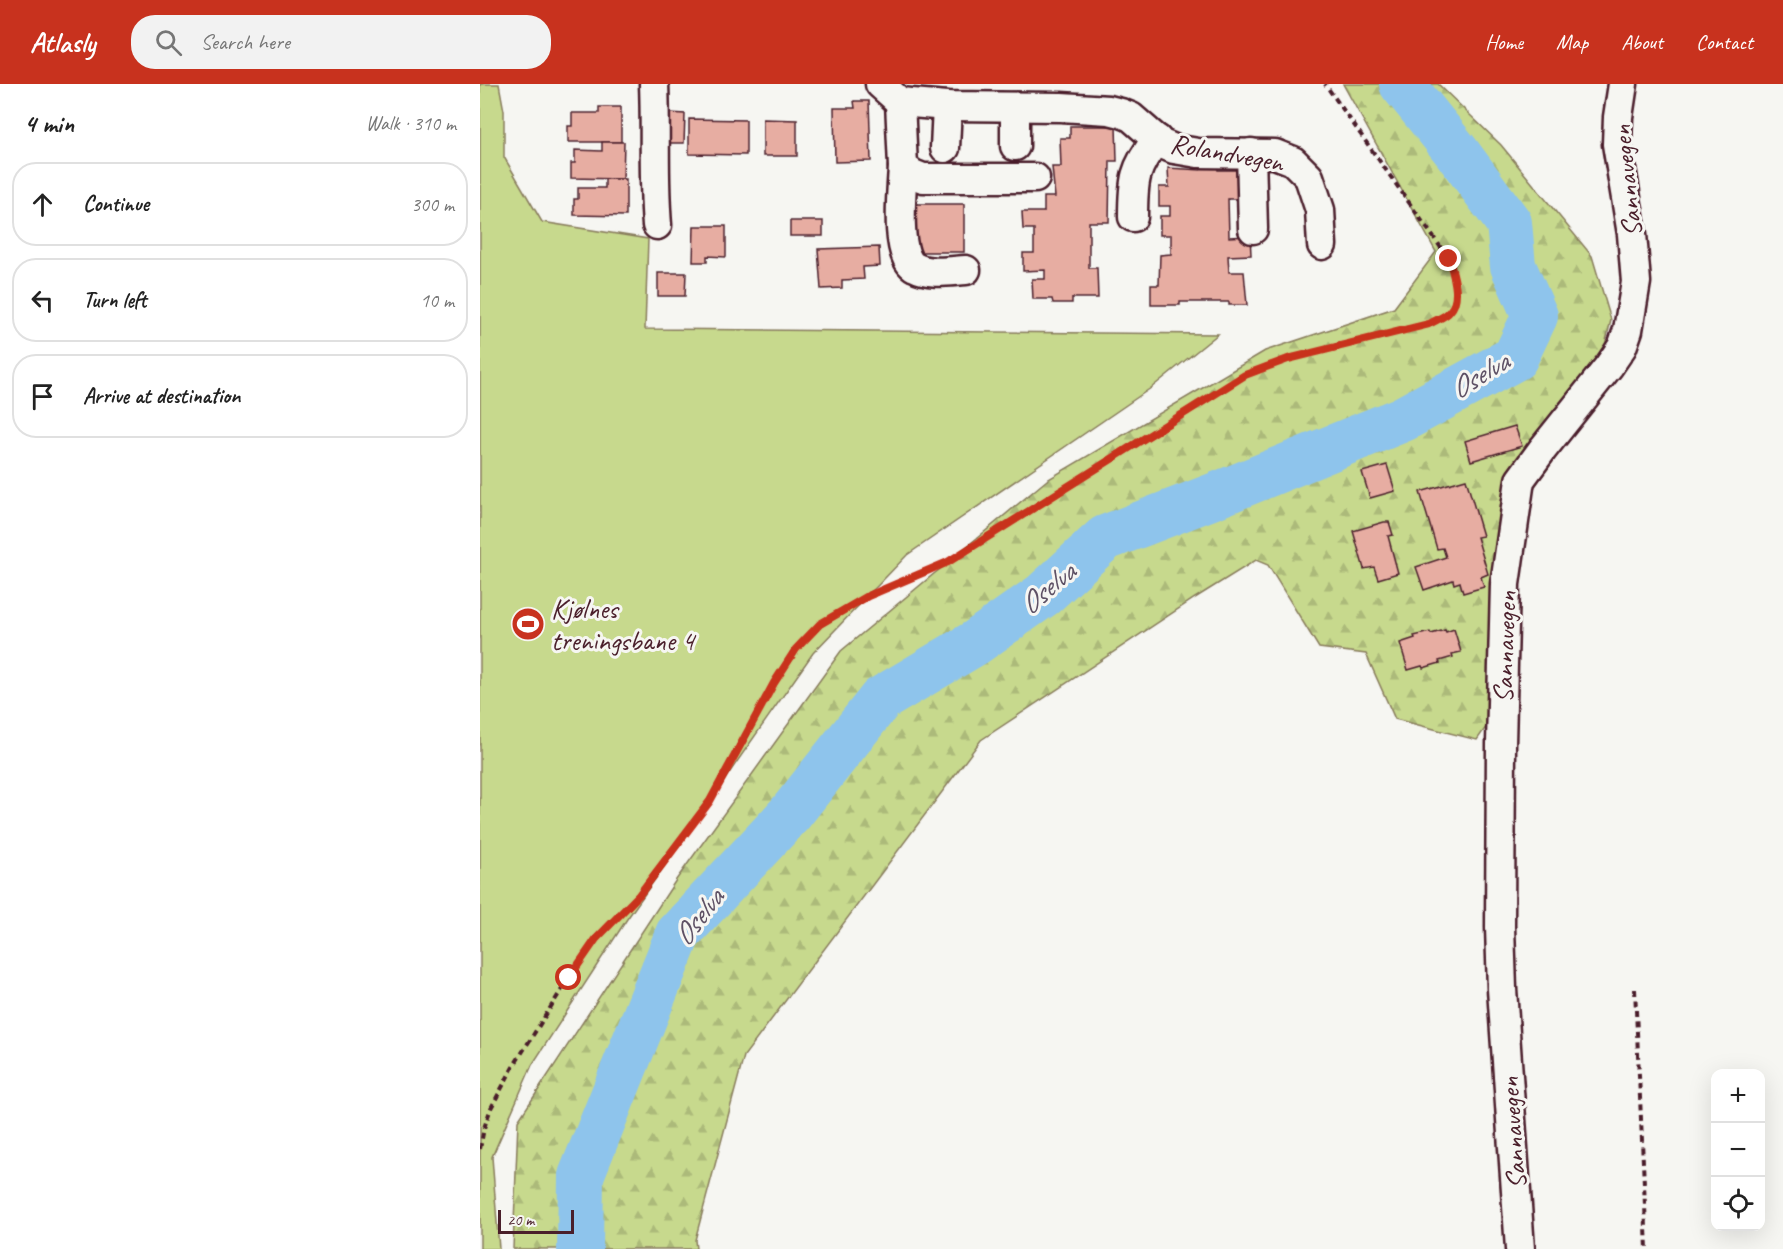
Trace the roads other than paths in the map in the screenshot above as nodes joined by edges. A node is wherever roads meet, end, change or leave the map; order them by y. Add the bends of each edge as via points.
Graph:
1 (654, 84) edge
2 (1623, 84) edge
3 (890, 93) edge
4 (947, 106) junction
5 (1015, 106) junction
6 (1157, 139) junction
7 (1015, 146) dead end
8 (945, 148) dead end
9 (1251, 153) junction
10 (903, 167) junction
11 (1035, 178) dead end
12 (1133, 217) dead end
13 (657, 225) dead end
14 (1253, 229) dead end
15 (1322, 245) dead end
16 (966, 270) dead end
17 (1520, 1249) edge

1 - 13 street
2 - 17 street, Sannavegen via 1617,144 1636,282 1628,330 1610,366 1520,480 1504,584 1500,927
3 - 4 street, Rolandvegen
3 - 10 street, Rolandvegen
4 - 5 street, Rolandvegen
4 - 8 street
5 - 6 street, Rolandvegen via 1121,112
5 - 7 street
6 - 9 street, Rolandvegen via 1174,149 1198,153
6 - 12 street via 1136,172
9 - 14 street
9 - 15 street, Rolandvegen via 1275,154 1293,161 1309,177 1320,210
10 - 11 street via 923,178
10 - 16 street, Rolandvegen via 901,242 906,259 913,267 928,271

